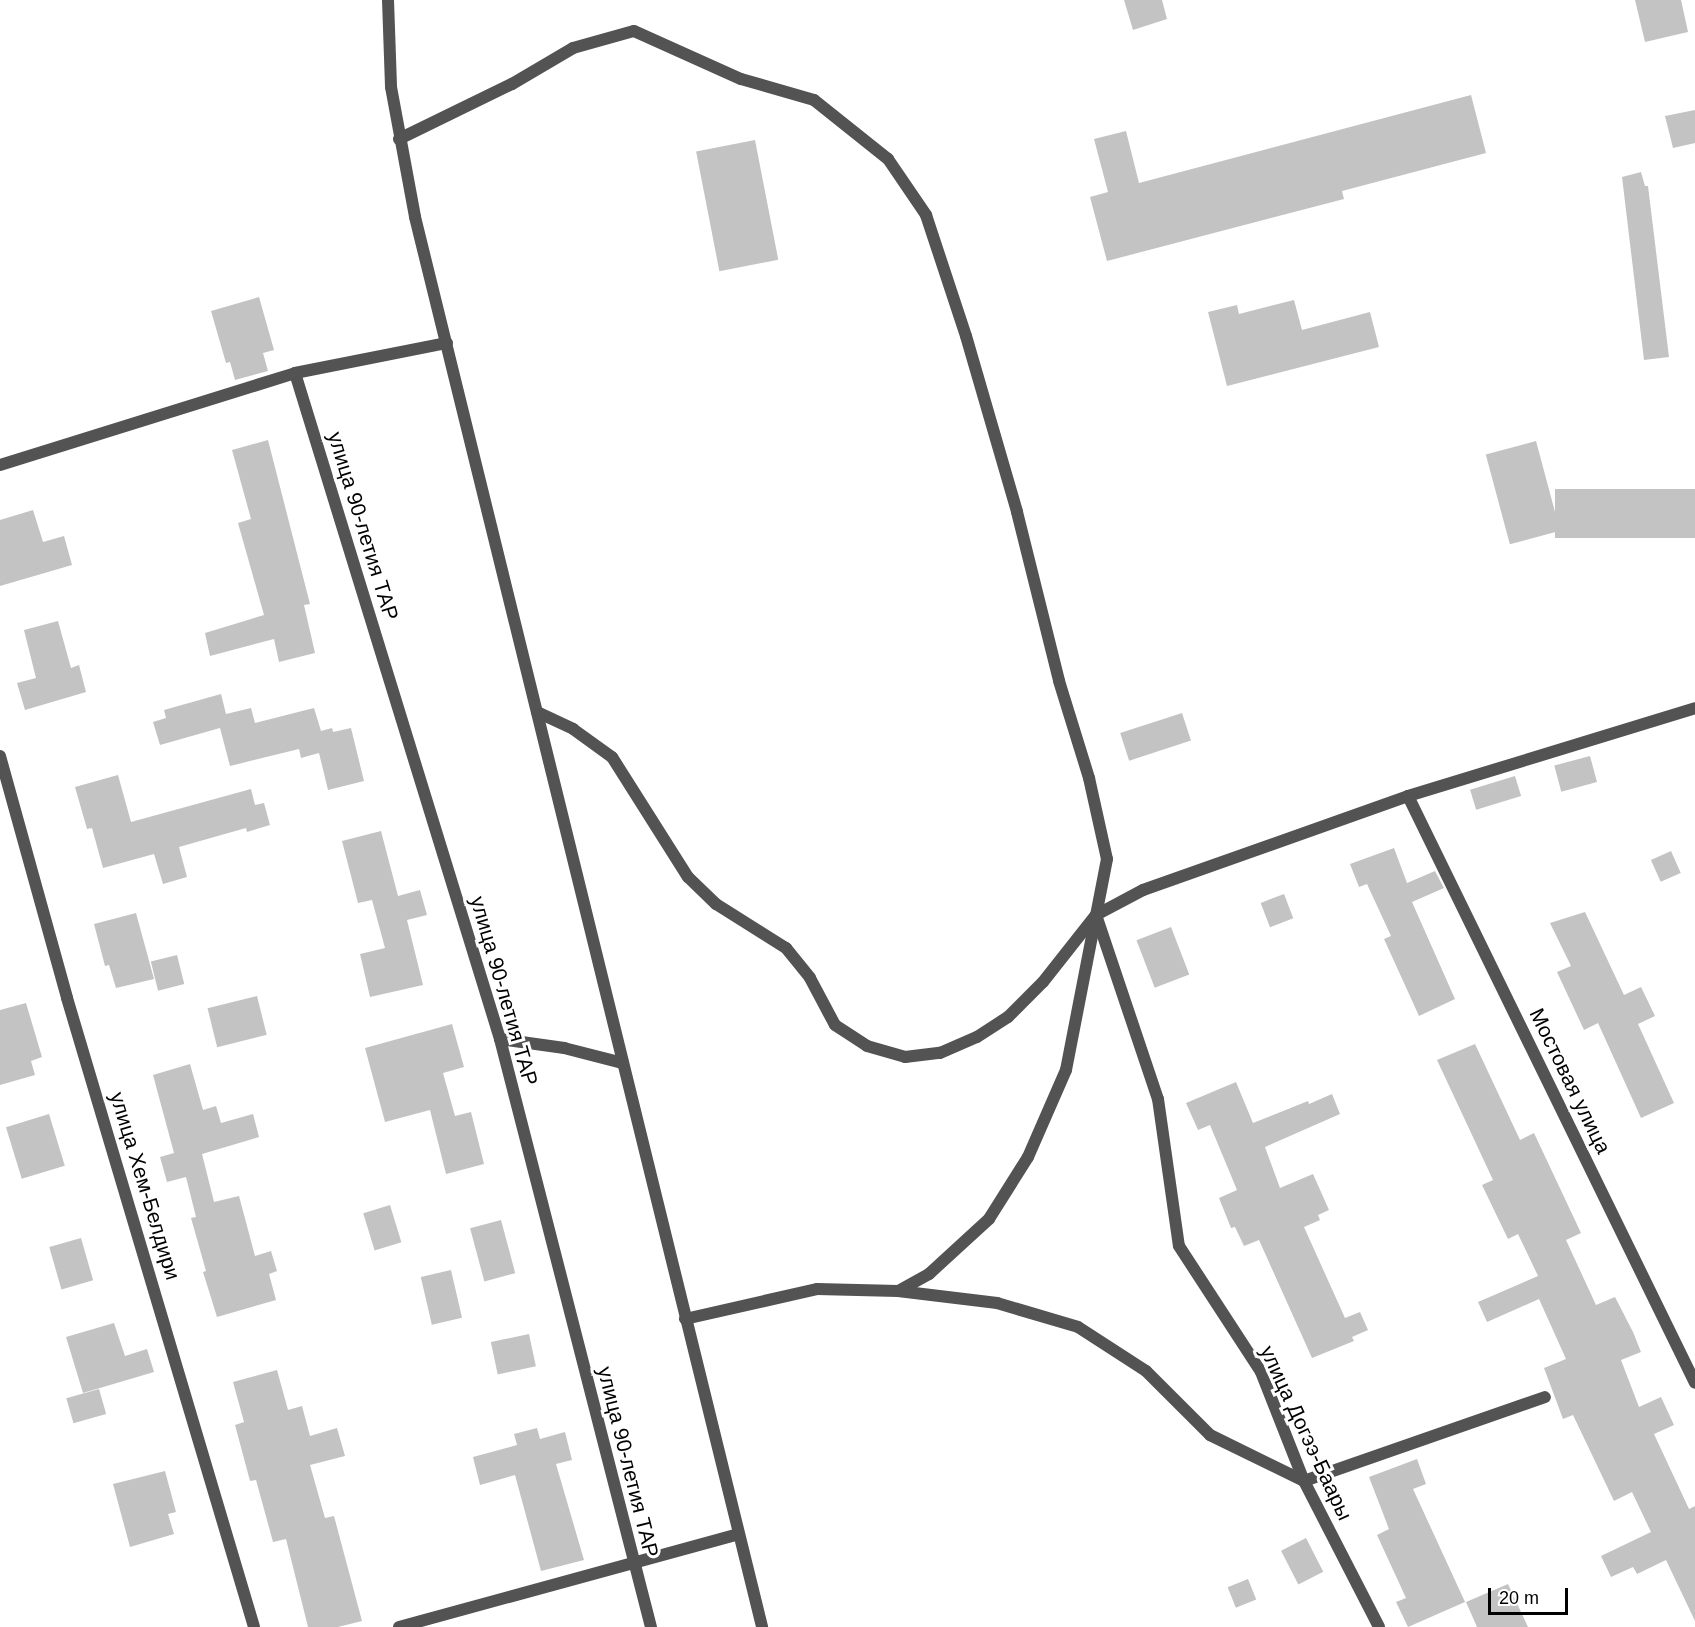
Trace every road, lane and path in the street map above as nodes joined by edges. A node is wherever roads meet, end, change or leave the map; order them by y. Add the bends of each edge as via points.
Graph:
1 (388, 0) edge
2 (399, 139) junction
3 (447, 343) junction
4 (295, 373) junction
5 (0, 465) edge
6 (1695, 708) edge
7 (537, 712) junction
8 (0, 756) edge
9 (1408, 796) junction
10 (1096, 915) junction
11 (500, 1039) junction
12 (622, 1063) junction
13 (898, 1291) junction
14 (685, 1319) junction
15 (1691, 1364) edge
16 (1695, 1383) edge
17 (1545, 1397) dead end
18 (1305, 1481) junction
19 (739, 1534) junction
20 (633, 1564) junction
21 (254, 1627) edge
22 (399, 1627) edge
23 (651, 1627) edge
24 (762, 1627) edge
25 (1379, 1627) edge

1 - 2 street via 391,87
2 - 3 street
2 - 10 street via 512,84 573,48 634,31 741,79 814,100 888,159 926,215 1017,512 1107,859
3 - 4 street
3 - 7 street
4 - 5 street
4 - 11 street, улица 90-летия ТАР
6 - 9 street
7 - 10 street via 573,729 612,757 688,877 716,904 786,948 810,978 835,1025 867,1046 905,1057 940,1053 977,1036 1008,1017 1044,982
7 - 12 street
8 - 21 street, улица Хем-Белдири via 67,998
9 - 10 street via 1143,890
9 - 15 street, Мостовая улица
10 - 13 street via 1066,1070 1028,1157 990,1219 929,1274
10 - 18 street, улица Догээ-Баары via 1158,1099 1179,1246 1261,1372
11 - 12 street via 564,1048
11 - 20 street, улица 90-летия ТАР
12 - 14 street
13 - 14 street via 817,1289
13 - 18 street via 997,1303 1078,1327 1146,1371 1210,1435
14 - 19 street
15 - 16 street, Мостовая улица
17 - 18 street
18 - 25 street, улица Догээ-Баары
19 - 20 street
19 - 24 street
20 - 22 street
20 - 23 street, улица 90-летия ТАР

